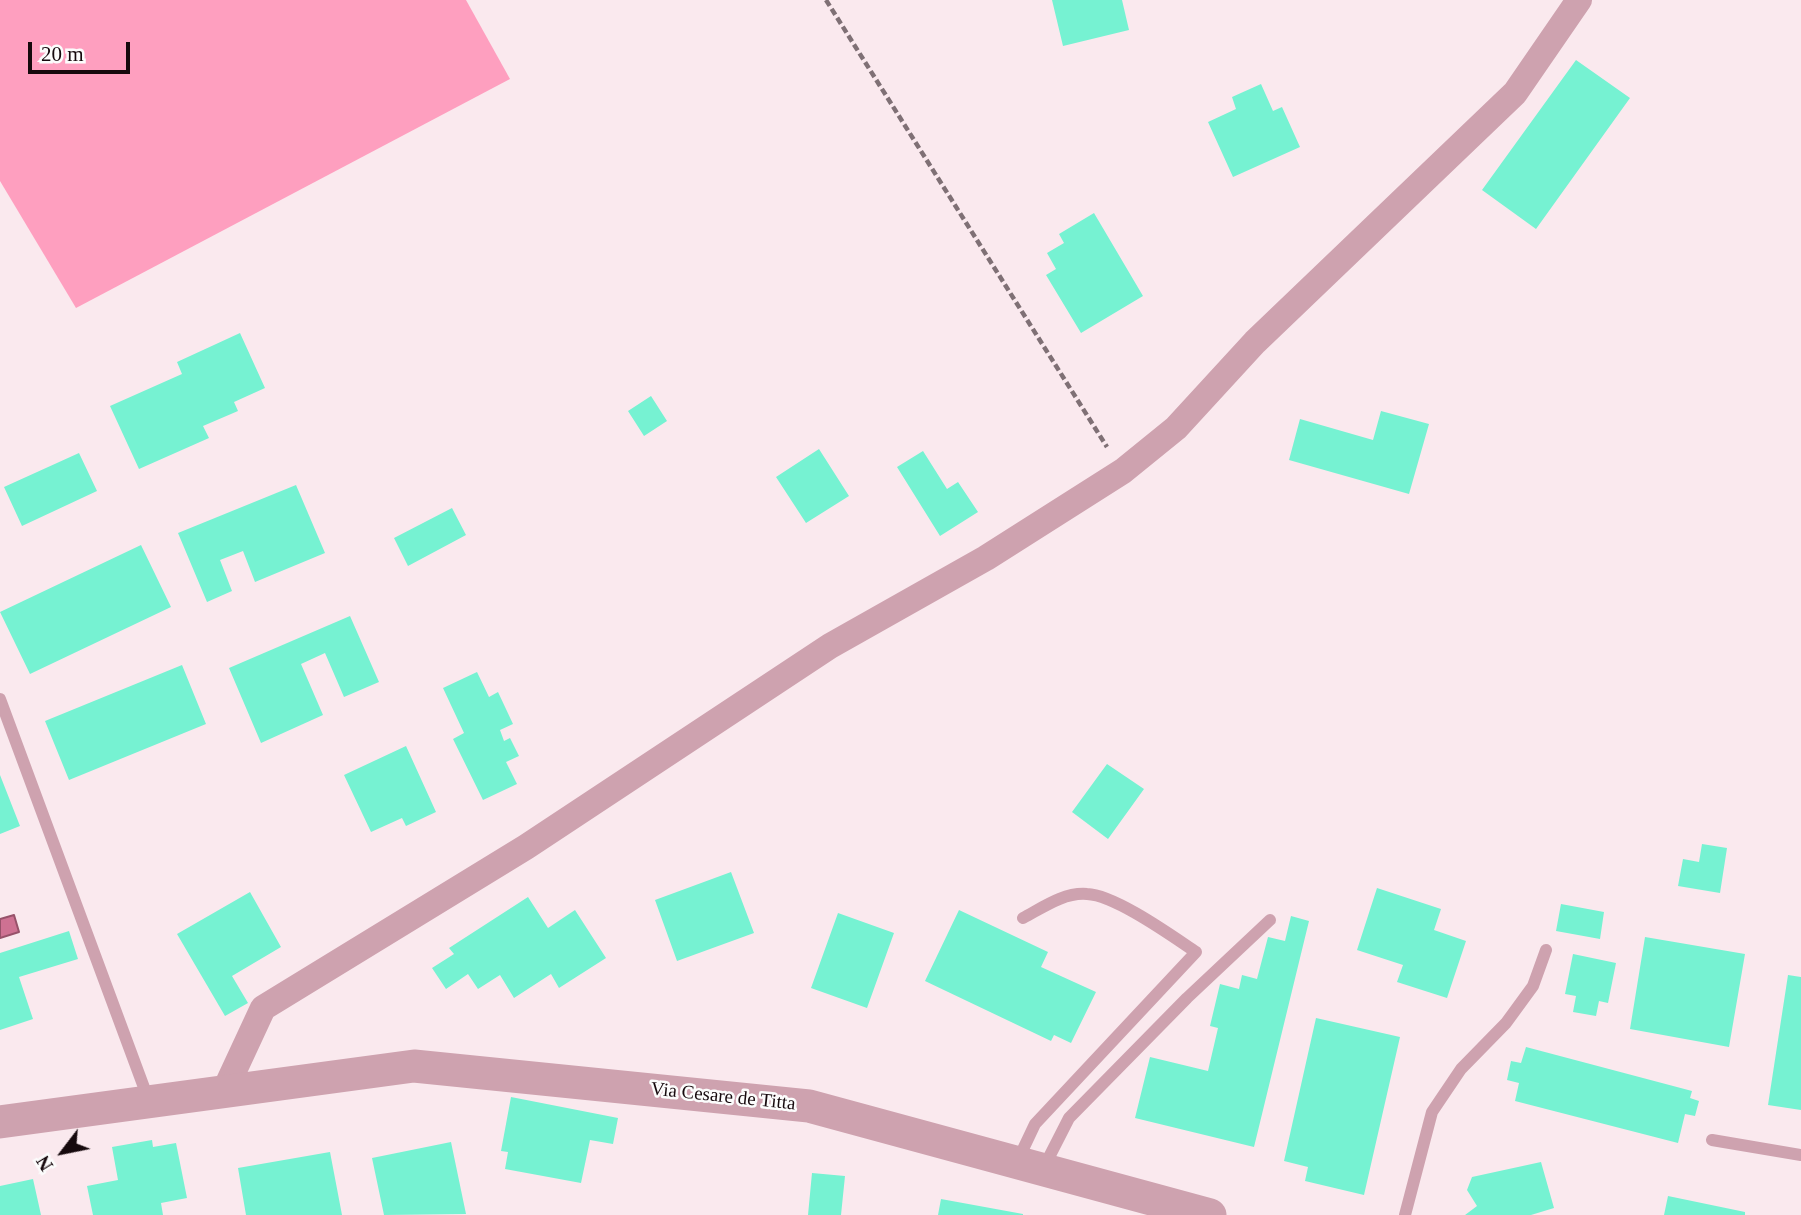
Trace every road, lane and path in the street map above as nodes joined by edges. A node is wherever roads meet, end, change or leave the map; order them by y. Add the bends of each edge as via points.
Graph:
1 (826, 0) edge
2 (1579, 0) edge
3 (1123, 471) junction
4 (0, 699) edge
5 (1023, 918) dead end
6 (1270, 920) dead end
7 (1546, 950) dead end
8 (224, 1092) junction
9 (149, 1102) junction
10 (0, 1122) edge
11 (1712, 1140) dead end
12 (1801, 1155) edge
13 (1030, 1166) junction
14 (1210, 1215) edge
15 (1405, 1215) edge

1 - 3 path
2 - 3 street via 1515,93 1255,342 1175,428
3 - 8 street via 986,558 830,646 526,847 263,1009
4 - 9 lane
5 - 13 lane via 1062,897 1088,894 1150,922 1196,952 1035,1124
6 - 13 lane via 1069,1118
7 - 15 lane via 1533,986 1506,1023 1461,1069 1432,1111
8 - 9 street, Via Cesare de Titta
8 - 13 street, Via Cesare de Titta via 414,1066 809,1106
9 - 10 street, Via Cesare de Titta
11 - 12 lane
13 - 14 street, Via Cesare de Titta

